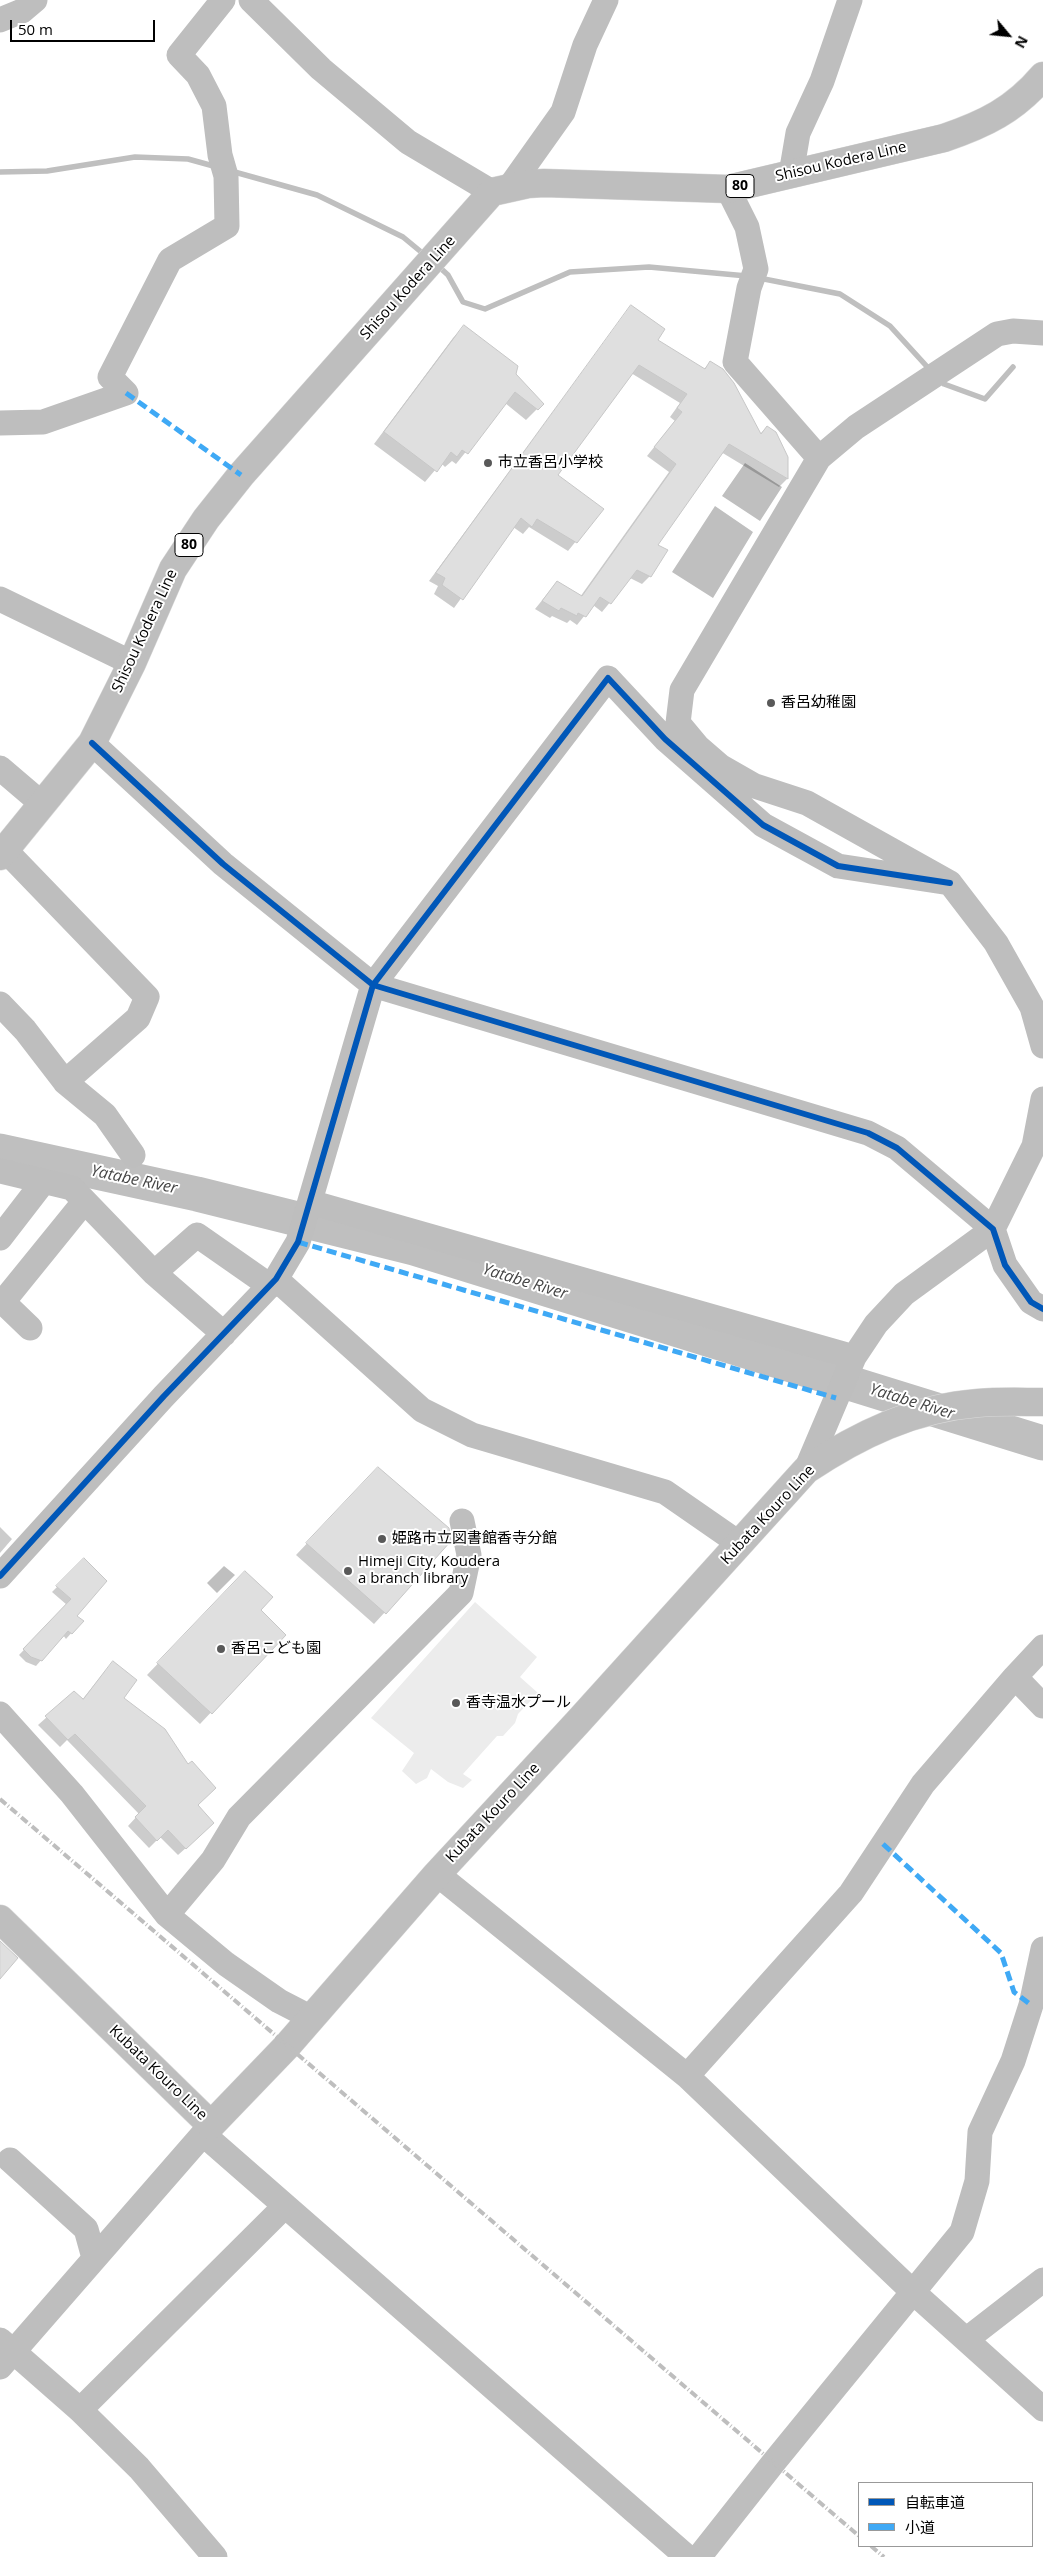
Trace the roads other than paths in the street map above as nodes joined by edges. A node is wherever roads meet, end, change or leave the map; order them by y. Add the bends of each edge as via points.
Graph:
1 (35, 0) edge
2 (223, 0) edge
3 (250, 0) edge
4 (606, 0) edge
5 (850, 0) edge
6 (0, 20) edge
7 (1043, 76) edge
8 (791, 174) junction
9 (728, 189) junction
10 (500, 190) junction
11 (1043, 333) edge
12 (0, 423) edge
13 (819, 458) junction
14 (0, 599) edge
15 (132, 663) junction
16 (608, 678) junction
17 (678, 723) junction
18 (92, 743) junction
19 (0, 768) edge
20 (41, 803) junction
21 (3, 853) edge
22 (950, 883) junction
23 (372, 985) junction
24 (1037, 1001) edge
25 (0, 1004) edge
26 (1043, 1046) edge
27 (65, 1082) junction
28 (1043, 1099) edge
29 (133, 1155) dead end
30 (0, 1171) edge
31 (44, 1181) junction
32 (84, 1202) junction
33 (310, 1202) junction
34 (993, 1228) junction
35 (0, 1238) edge
36 (154, 1273) junction
37 (273, 1283) junction
38 (1, 1301) edge
39 (1043, 1309) edge
40 (30, 1328) dead end
41 (224, 1334) junction
42 (854, 1357) junction
43 (1043, 1402) edge
44 (806, 1470) junction
45 (462, 1521) dead end
46 (740, 1544) junction
47 (0, 1576) edge
48 (1043, 1647) edge
49 (1014, 1677) junction
50 (1043, 1706) edge
51 (0, 1714) edge
52 (437, 1874) junction
53 (167, 1915) junction
54 (0, 1919) edge
55 (1043, 1949) edge
56 (1037, 2008) edge
57 (310, 2017) junction
58 (687, 2076) junction
59 (207, 2130) junction
60 (10, 2160) dead end
61 (285, 2206) junction
62 (94, 2258) junction
63 (1043, 2280) edge
64 (913, 2292) junction
65 (967, 2339) junction
66 (4, 2353) edge
67 (1043, 2409) edge
68 (80, 2410) junction
69 (215, 2557) edge
70 (688, 2557) edge
71 (699, 2557) edge

1 - 6 street via 22,11
2 - 12 street via 179,55 198,74 214,106 223,165 227,226 170,260 110,377 126,392 43,422
3 - 10 street via 321,69 408,142
4 - 10 street via 585,45 563,112
5 - 8 street via 822,81 798,133
7 - 8 main road, Shisou Kodera Line / 80 via 1007,110 978,127
8 - 9 main road, Shisou Kodera Line / 80
9 - 10 main road, Shisou Kodera Line / 80 via 544,184
9 - 13 street via 747,228 753,278 735,362
10 - 15 main road, Shisou Kodera Line / 80 via 433,259 241,475 206,519 173,570
11 - 13 street via 1013,331 997,334 856,427
13 - 17 street via 682,690
14 - 15 street
15 - 18 main road, Shisou Kodera Line / 80
16 - 17 street via 650,710
16 - 22 street via 665,740 763,825 838,866
16 - 23 street
17 - 22 street via 720,766 755,786 807,804
18 - 20 main road, Shisou Kodera Line / 80
18 - 23 street via 223,864
19 - 20 street
20 - 21 main road, Shisou Kodera Line / 80
21 - 27 street via 147,997 138,1018
22 - 24 street
23 - 33 street
23 - 34 street via 868,1133 897,1148
24 - 26 street
25 - 27 street via 25,1030
27 - 29 street via 105,1115
28 - 34 street via 1034,1146
30 - 31 street
31 - 32 street via 72,1188
31 - 35 street
32 - 36 street
32 - 38 street
33 - 37 street via 298,1242
33 - 42 street
34 - 39 street via 1005,1265 1031,1302
34 - 42 street via 904,1294 876,1324
36 - 37 street via 197,1235
36 - 41 street
37 - 41 street
37 - 46 street via 422,1410 472,1435 665,1492
38 - 40 street
41 - 47 street
42 - 44 street
43 - 44 main road, Kubata Kouro Line via 978,1402 923,1413 882,1426 844,1445
44 - 46 main road, Kubata Kouro Line
45 - 53 street via 468,1555 461,1593 239,1817 213,1860
46 - 52 main road, Kubata Kouro Line
48 - 49 street
49 - 50 street
49 - 58 street via 923,1784 851,1893
51 - 53 street via 72,1794
52 - 57 main road, Kubata Kouro Line
52 - 58 street
53 - 57 street via 226,1964 279,2001
54 - 59 main road, Kubata Kouro Line
55 - 56 street
56 - 64 street via 980,2132 977,2181 962,2232
57 - 59 main road, Kubata Kouro Line via 287,2046
58 - 64 street
59 - 61 street
59 - 62 street
60 - 62 street via 86,2229
61 - 68 street
61 - 70 street
62 - 66 street
63 - 65 street
64 - 65 street
64 - 71 street
65 - 67 street
66 - 68 street
68 - 69 street via 139,2468

